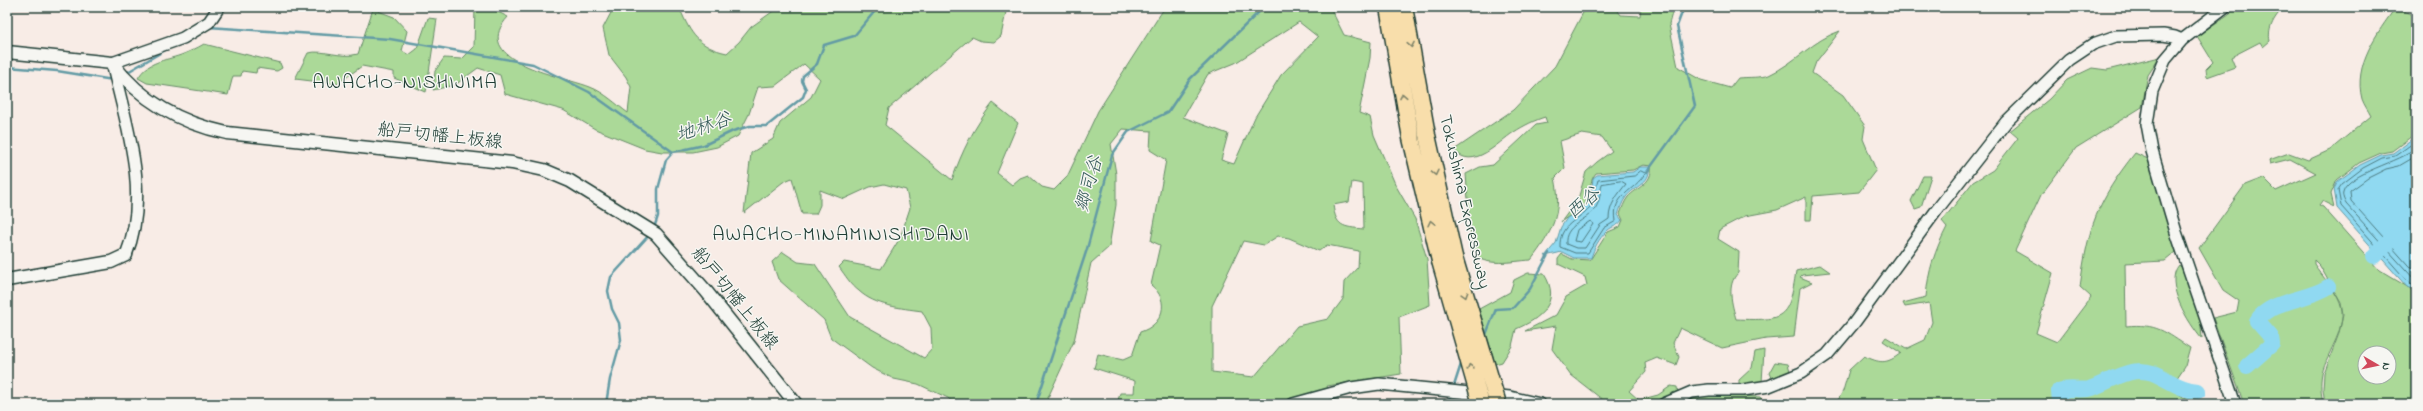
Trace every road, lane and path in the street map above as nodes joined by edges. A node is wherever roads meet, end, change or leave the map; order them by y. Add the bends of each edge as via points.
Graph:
1 (219, 7) edge
2 (1388, 7) edge
3 (1404, 7) edge
4 (2225, 7) edge
5 (2182, 40) junction
6 (7, 52) edge
7 (112, 63) junction
8 (126, 255) joint
9 (1447, 259) junction
10 (7, 280) edge
11 (1483, 399) edge
12 (796, 404) edge
13 (1293, 404) edge
14 (1498, 404) edge
15 (1540, 404) edge
16 (1664, 404) edge
17 (2235, 404) edge

1 - 7 street via 210,22 183,38
9 -> 2 highway, Tokushima Expressway via 1411,138
3 -> 9 highway, Tokushima Expressway
4 - 5 street
5 - 16 street via 2163,35 2116,36 2093,44 2069,60 2006,122 1936,211 1854,323 1822,359 1801,374 1769,386 1692,392
5 - 17 street via 2165,60 2152,91 2147,124 2152,151 2176,232
6 - 7 main road
7 - 8 street via 136,176 133,238
7 - 12 main road, 船戸切幡上板線 via 132,87 170,113 203,128 228,133 512,163 544,170 570,181 653,232 706,291
8 - 10 main road via 111,262
11 -> 9 highway, Tokushima Expressway, bridge
9 -> 14 highway, Tokushima Expressway, bridge
11 - 13 street via 1389,385 1370,385
11 - 15 street via 1510,397

